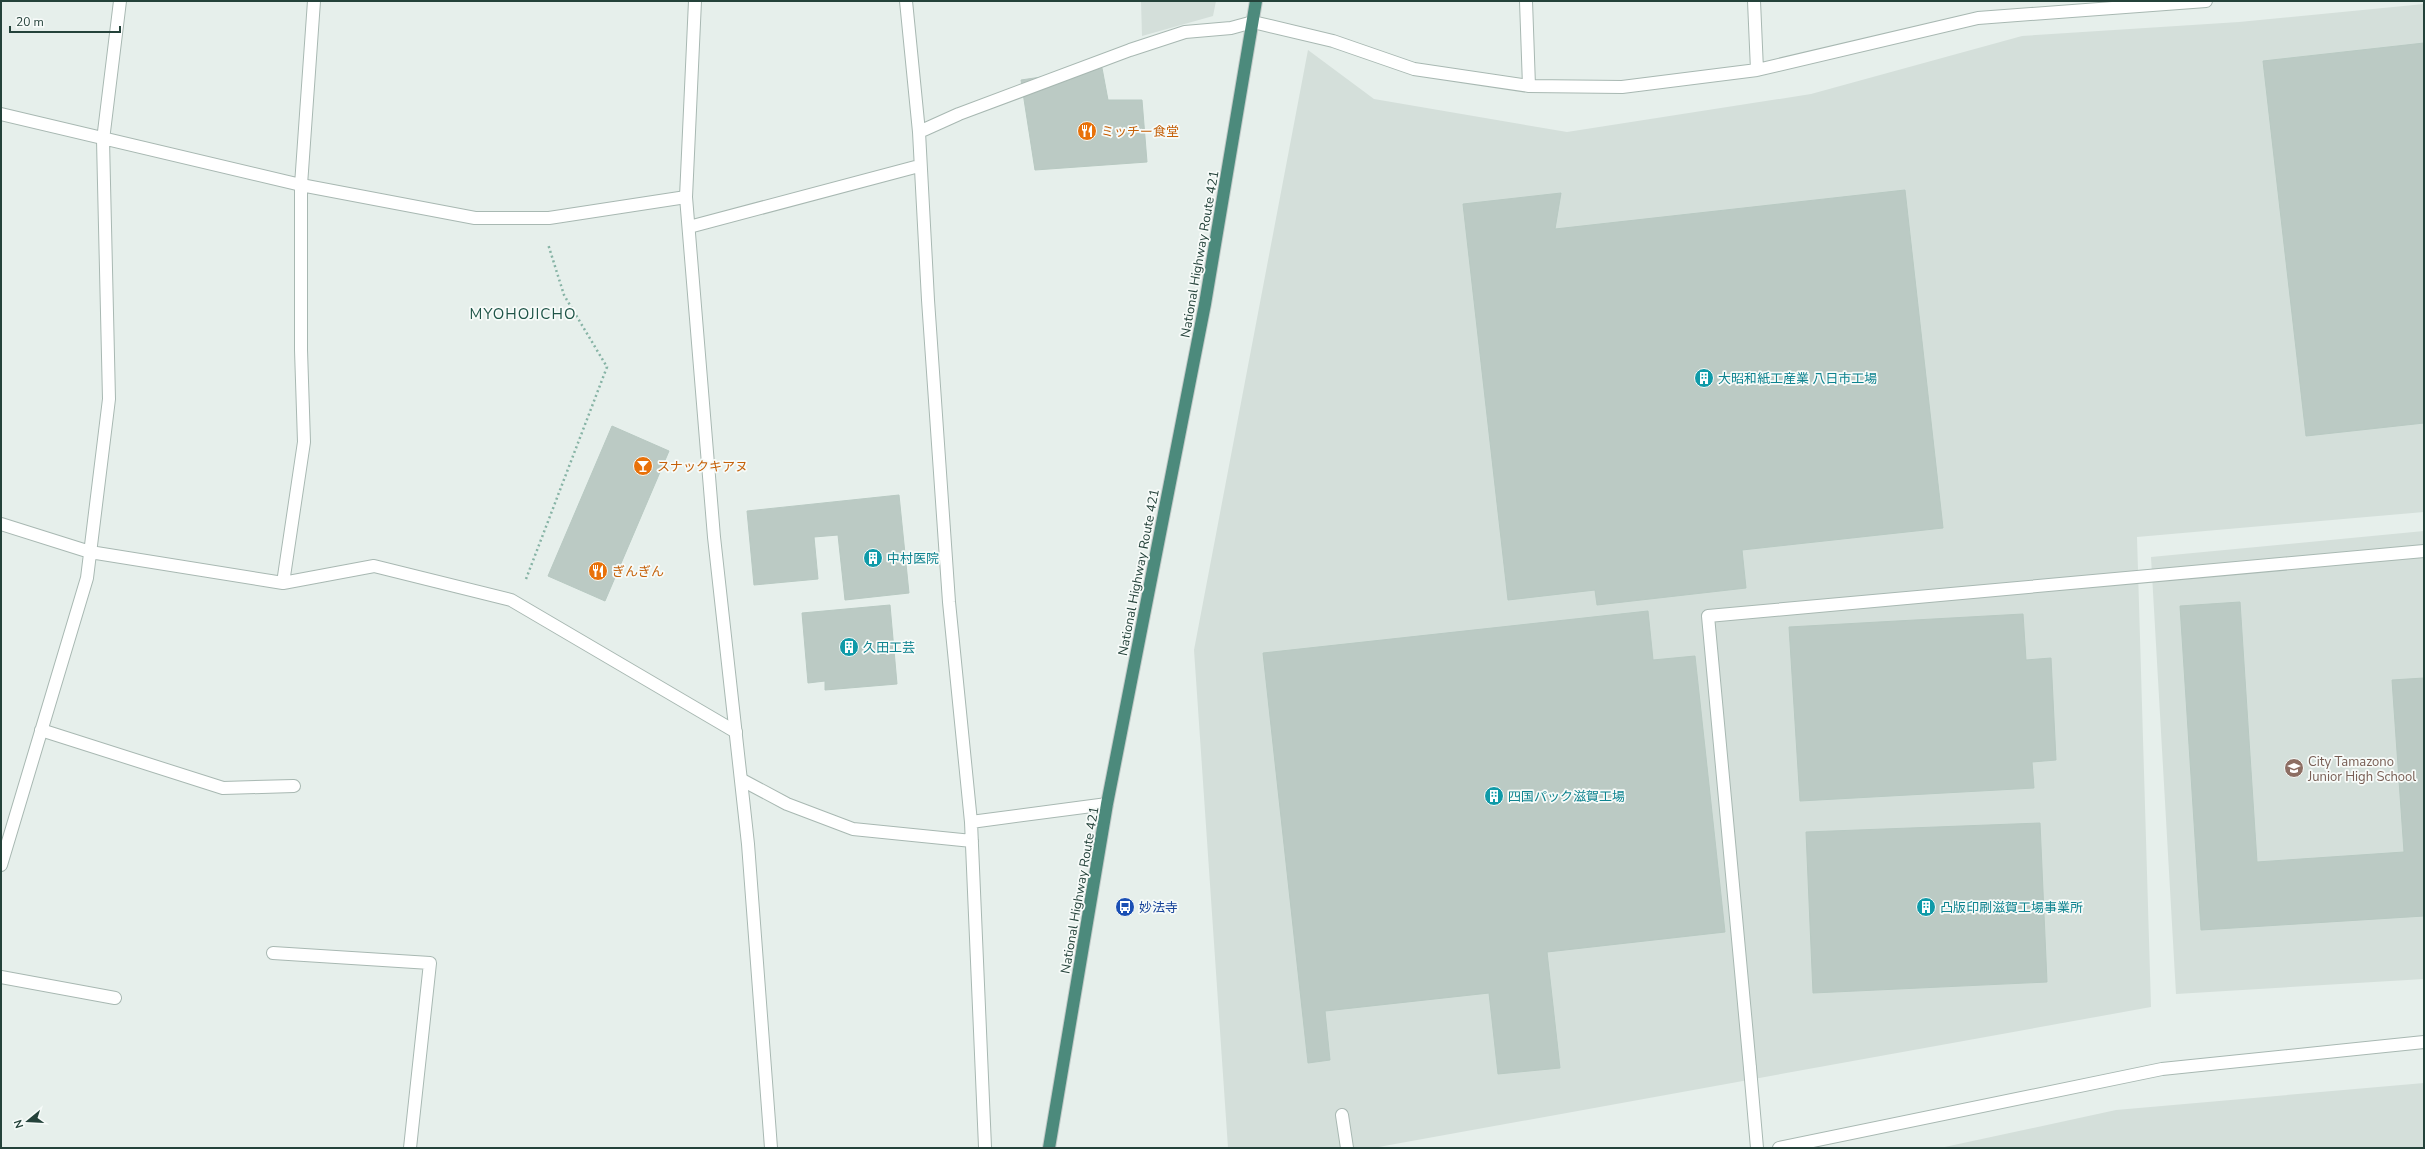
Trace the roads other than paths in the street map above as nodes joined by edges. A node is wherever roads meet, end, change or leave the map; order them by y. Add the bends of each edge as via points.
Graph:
1 (120, 1) edge
2 (314, 1) edge
3 (695, 1) edge
4 (906, 1) edge
5 (1256, 1) edge
6 (1526, 1) edge
7 (1754, 1) edge
8 (2206, 1) edge
9 (1253, 22) junction
10 (1757, 70) junction
11 (1529, 86) junction
12 (1, 114) edge
13 (919, 132) junction
14 (103, 140) junction
15 (919, 166) junction
16 (300, 185) junction
17 (686, 197) junction
18 (689, 227) junction
19 (1, 524) edge
20 (2424, 550) edge
21 (90, 552) junction
22 (284, 583) junction
23 (41, 730) junction
24 (736, 732) junction
25 (742, 780) junction
26 (294, 786) dead end
27 (1107, 804) junction
28 (971, 822) junction
29 (972, 841) junction
30 (1, 865) edge
31 (274, 953) dead end
32 (1, 977) edge
33 (115, 998) dead end
34 (2424, 1042) edge
35 (1342, 1115) dead end
36 (985, 1147) dead end
37 (410, 1148) edge
38 (771, 1148) edge
39 (1049, 1148) edge
40 (1347, 1148) edge
41 (1757, 1148) edge
42 (1779, 1148) edge

1 - 14 street
2 - 16 street
3 - 17 street
4 - 13 street
5 - 9 highway, National Highway Route 421
6 - 11 street
7 - 10 street
8 - 10 street via 1978,18
9 - 11 street via 1333,41 1414,69
9 - 13 street via 1231,28 1185,32 1130,50 959,114
9 - 27 highway, National Highway Route 421 via 1205,304
10 - 11 street via 1622,87
12 - 14 street
13 - 15 street
14 - 16 street
14 - 21 street via 109,399
15 - 18 street
15 - 28 street via 949,602
16 - 17 street via 475,218 549,218
16 - 22 street via 304,442
17 - 18 street
18 - 24 street via 714,537
19 - 21 street
20 - 41 street via 1708,616
21 - 22 street
21 - 23 street via 87,578
22 - 24 street via 374,566 511,600
23 - 26 street via 223,788
23 - 30 street
24 - 25 street
25 - 29 street via 787,804 853,829
25 - 38 street
27 - 28 street
27 - 39 highway, National Highway Route 421
28 - 29 street
29 - 36 street
31 - 37 street via 430,963
32 - 33 street
34 - 42 street via 2162,1069
35 - 40 street

